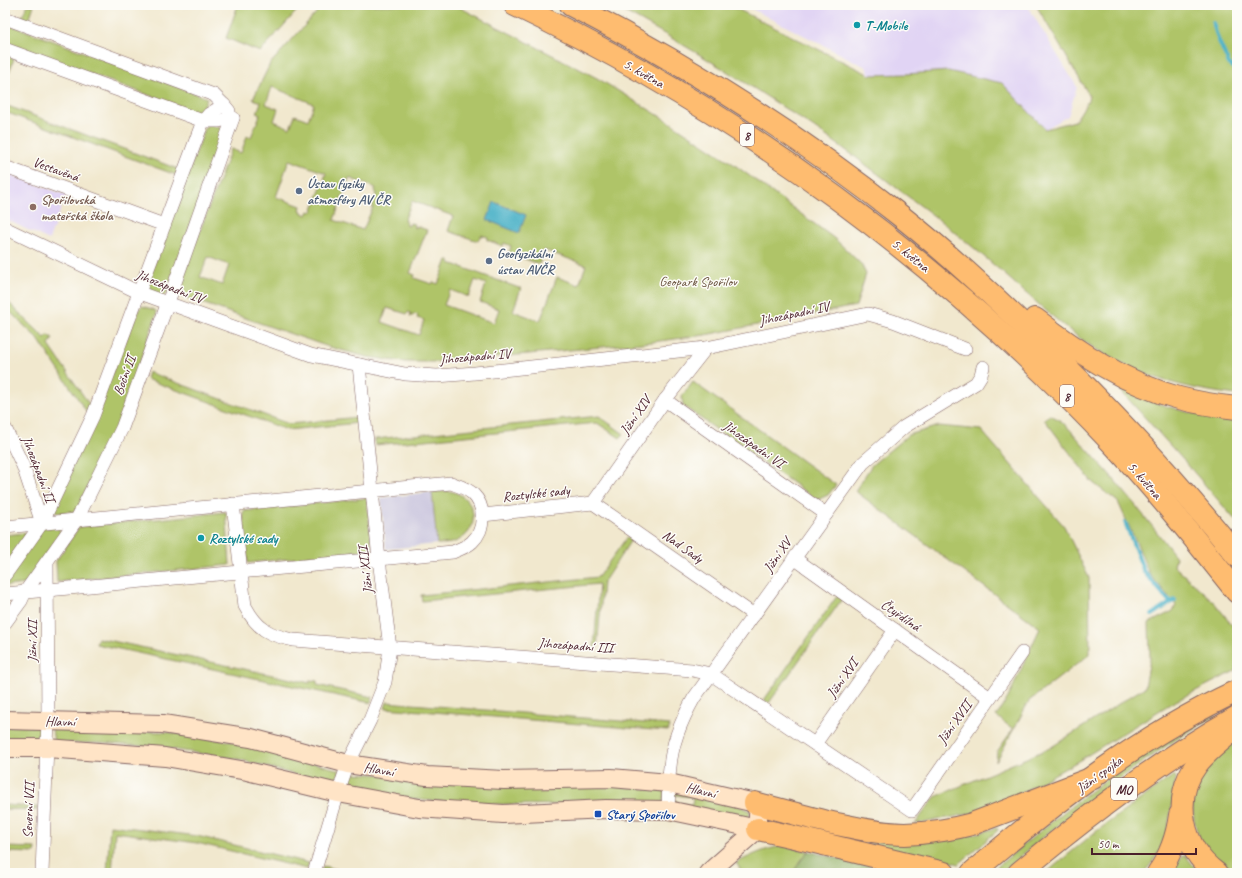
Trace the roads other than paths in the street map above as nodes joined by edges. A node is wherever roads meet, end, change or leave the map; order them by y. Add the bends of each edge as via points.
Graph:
1 (515, 5) edge
2 (570, 5) edge
3 (5, 18) edge
4 (5, 49) edge
5 (224, 105) junction
6 (233, 118) junction
7 (203, 121) junction
8 (5, 167) edge
9 (164, 225) junction
10 (5, 228) edge
11 (931, 240) junction
12 (140, 293) junction
13 (167, 303) junction
14 (706, 348) junction
15 (965, 349) dead end
16 (359, 365) junction
17 (983, 367) dead end
18 (665, 400) junction
19 (1237, 408) edge
20 (5, 428) edge
21 (373, 490) junction
22 (593, 503) junction
23 (233, 504) junction
24 (826, 514) junction
25 (483, 515) junction
26 (76, 519) junction
27 (42, 523) junction
28 (5, 527) edge
29 (1237, 556) edge
30 (794, 558) junction
31 (379, 559) junction
32 (47, 562) junction
33 (241, 572) junction
34 (5, 575) edge
35 (47, 590) junction
36 (25, 592) junction
37 (1237, 592) edge
38 (5, 594) edge
39 (754, 615) junction
40 (5, 623) edge
41 (895, 630) junction
42 (390, 648) junction
43 (1022, 652) dead end
44 (711, 674) junction
45 (1237, 691) edge
46 (990, 698) junction
47 (1237, 717) edge
48 (5, 720) edge
49 (48, 720) junction
50 (1237, 726) edge
51 (815, 744) junction
52 (5, 748) edge
53 (47, 748) junction
54 (348, 764) junction
55 (1093, 778) junction
56 (669, 782) junction
57 (338, 793) junction
58 (755, 803) junction
59 (1182, 806) junction
60 (668, 810) junction
61 (912, 810) joint
62 (791, 813) junction
63 (714, 820) junction
64 (758, 829) junction
65 (724, 858) junction
66 (42, 873) edge
67 (314, 873) edge
68 (708, 873) edge
69 (944, 873) edge
70 (972, 873) edge
71 (1019, 873) edge
72 (1158, 873) edge
73 (1216, 873) edge

1 - 37 highway, 5. května / 8 via 628,64 723,119 816,182 905,250 987,320 1088,418 1167,505
2 - 11 highway, 5. května / 8 via 673,61 759,114 870,191
3 - 5 street via 214,95
4 - 7 street
5 - 6 street
5 - 7 street
6 - 7 street
6 - 13 street, Boční II
7 - 9 street, Boční II
8 - 9 street, Vestavěná
9 - 12 street, Boční II
10 - 12 street, Jihozápadní IV
11 - 19 highway via 1058,337 1099,363 1158,391 1196,402
11 - 29 highway, 5. května / 8 via 1092,392 1179,486
12 - 13 street, Jihozápadní IV
12 - 27 street, Boční II via 93,416
13 - 16 street, Jihozápadní IV via 311,355
13 - 26 street, Boční II via 122,428
14 - 15 street, Jihozápadní IV via 868,314
14 - 16 street, Jihozápadní IV via 437,376 405,374
14 - 18 street, Jižní XIV
16 - 21 street, Jižní XIII
17 - 24 street, Jižní XV via 976,383 904,427 863,463
18 - 22 street, Jižní XIV
18 - 24 street, Jihozápadni VI
20 - 27 street, Jihozápadní II via 23,466
21 - 23 street
21 - 25 street via 451,483 464,487 474,495
21 - 31 street, Jižní XIII
22 - 25 street, Roztylské sady
22 - 39 street, Nad Sady
23 - 26 street
23 - 33 street, Jihozápadní III
24 - 30 street, Jižní XV
25 - 31 street via 479,533 463,548 453,552
26 - 27 street
26 - 32 street, Boční II
27 - 28 street
27 - 34 street, Boční II
30 - 39 street, Jižní XV
30 - 41 street, Čtyřdílná
31 - 33 street
31 - 42 street, Jižní XIII
32 - 35 street, Jižní XII
32 - 36 street, Boční II
33 - 35 street
33 - 42 street, Jihozápadní III via 246,606 252,619 278,637
35 - 36 street
35 - 49 street, Jižní XII
36 - 38 street
36 - 40 street, Boční II
39 - 44 street, Jižní XV
41 - 46 street, Čtyřdílná
41 - 51 street, Jižní XVI
42 - 44 street, Jihozápadní III via 692,670
42 - 54 street, Jižní XIII via 385,682 378,702
43 - 46 street, Jižní XVII
44 - 51 street, Jihozápadní III
44 - 56 street, Jižní XV via 678,729
45 - 55 highway, Jižní spojka / MO via 1161,732
46 - 61 street, Jižní XVII
47 - 71 highway, Jižní spojka / MO via 1152,769
48 - 49 street, Hlavní
49 - 53 street, Jižní XII
49 - 54 street, Hlavní via 163,724 250,738
50 - 59 highway via 1197,764 1188,779
51 - 61 street, Jihozápadní III
52 - 53 street, Hlavní
53 - 57 street, Hlavní via 164,757 247,771
53 - 66 street, Severní VII
54 - 56 street, Hlavní via 427,776 504,780 611,778
54 - 57 street, Jižní XIII
55 - 62 highway via 983,821 932,832 904,834 866,830
55 - 70 highway, Jižní spojka / MO via 1028,826
56 - 58 street, Hlavní
56 - 60 street, Jižní XV
57 - 60 street, Hlavní via 419,808 503,814 606,809
57 - 67 street, Jižní XIII
58 - 62 highway
58 - 64 street
59 - 72 highway via 1175,842
59 - 73 highway via 1189,839 1199,856
60 - 63 street, Hlavní
62 - 64 highway via 776,817
63 - 64 street, Hlavní
63 - 65 street via 722,826 728,837 729,844
64 - 65 street
64 - 69 highway
65 - 68 street

